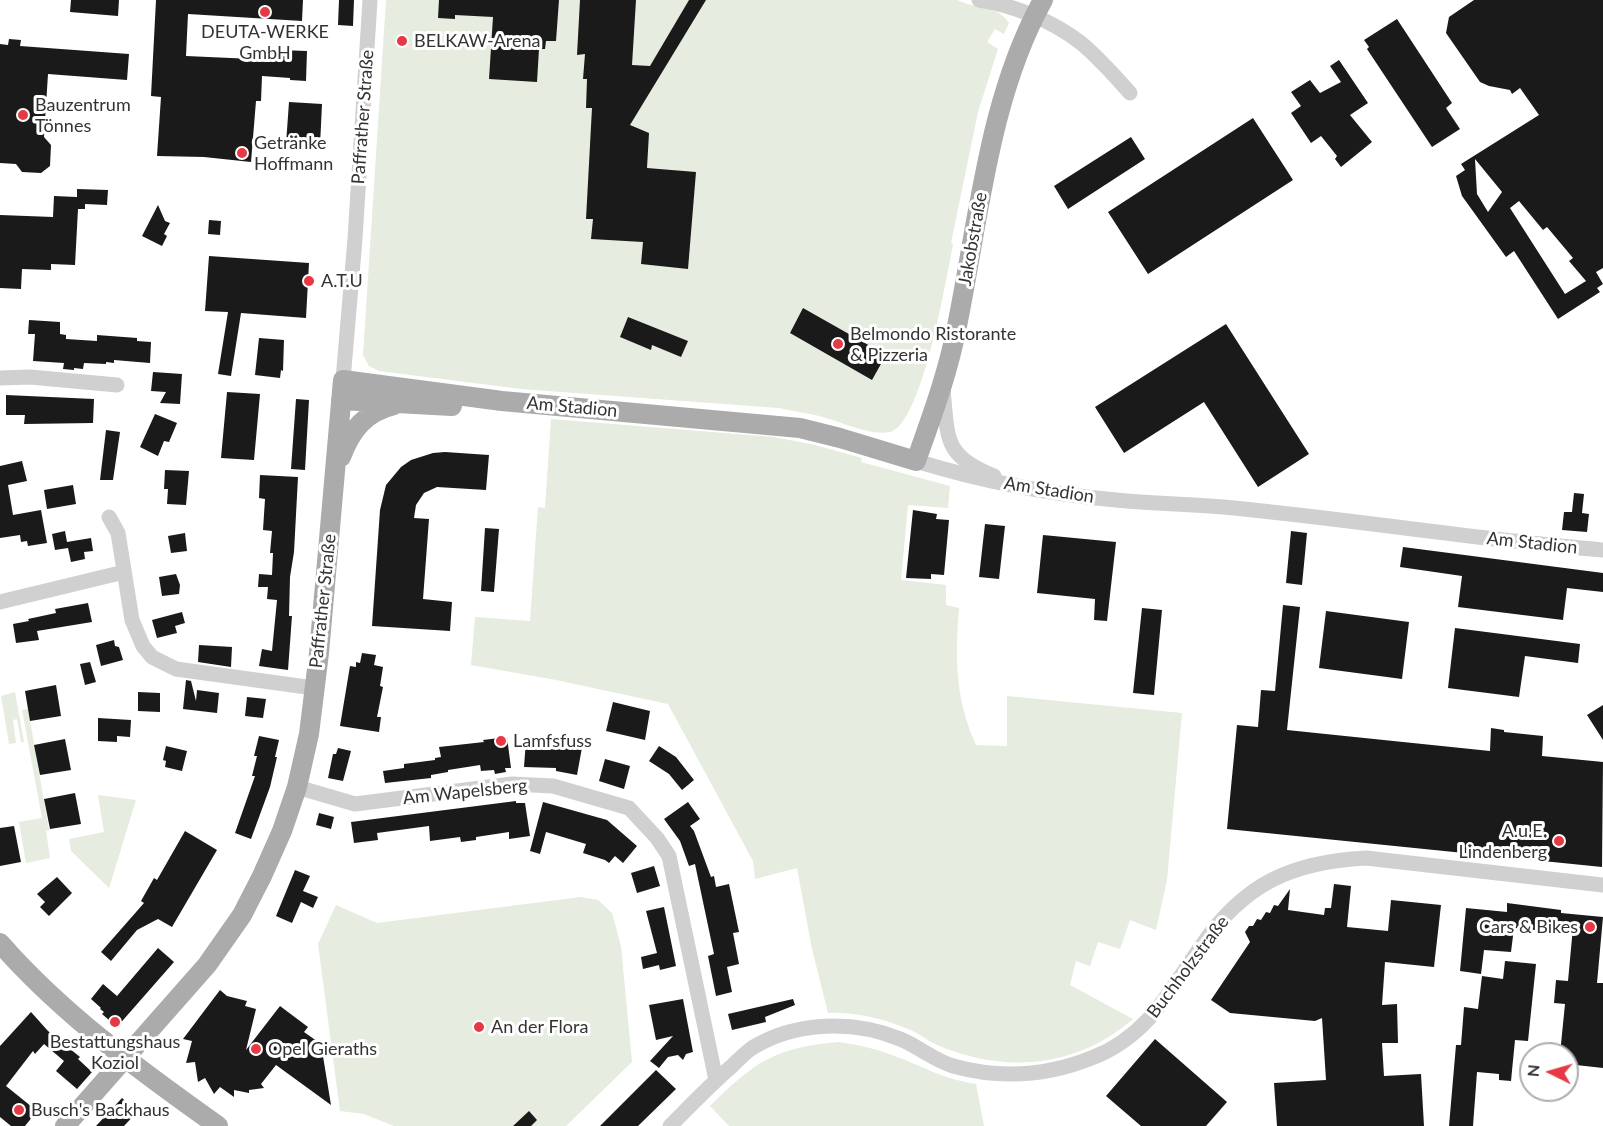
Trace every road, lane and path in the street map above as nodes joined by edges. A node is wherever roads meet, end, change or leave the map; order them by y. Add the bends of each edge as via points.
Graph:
1 (370, 0) edge
2 (979, 0) edge
3 (1038, 9) edge
4 (1130, 93) dead end
5 (0, 378) edge
6 (343, 380) junction
7 (117, 385) dead end
8 (942, 388) junction
9 (341, 400) junction
10 (502, 401) junction
11 (403, 403) junction
12 (916, 461) junction
13 (336, 471) junction
14 (1025, 488) junction
15 (109, 517) dead end
16 (1603, 550) edge
17 (124, 572) junction
18 (0, 602) edge
19 (314, 688) junction
20 (297, 787) junction
21 (1603, 885) edge
22 (0, 943) edge
23 (123, 1058) junction
24 (716, 1080) junction
25 (65, 1126) edge
26 (218, 1126) edge
27 (670, 1126) edge

1 - 6 street, Paffrather Straße
2 - 3 street
3 - 4 street via 1056,28 1104,63
3 - 8 main road, Jakobstraße via 1021,47 997,125
5 - 7 street
6 - 9 main road, Paffrather Straße
6 - 10 main road, Am Stadion
8 - 12 main road, Jakobstraße
8 - 14 street via 946,433 952,448 979,470
9 - 11 main road, Am Stadion
9 - 13 main road, Paffrather Straße
10 - 11 main road, Am Stadion via 469,407
10 - 12 main road, Am Stadion via 800,428
11 - 13 main road via 378,409 363,420
12 - 14 street, Am Stadion via 967,477
13 - 19 main road, Paffrather Straße
14 - 16 street, Am Stadion
15 - 17 street via 118,533
17 - 18 street
17 - 19 street via 132,620 152,657 176,669
19 - 20 main road, Paffrather Straße via 309,735
20 - 23 main road, Paffrather Straße via 282,831 242,915 207,965
20 - 24 street, Am Wapelsberg via 355,804 512,784 553,786 629,808 669,856
21 - 24 street, Buchholzstraße via 1366,858 1334,859 1296,868 1257,887 1229,910 1149,1020 1096,1057 1030,1074 988,1074 937,1060 902,1040 874,1030 813,1026 752,1048
22 - 23 main road
23 - 25 main road, Paffrather Straße
23 - 26 main road
24 - 27 street, Buchholzstraße

